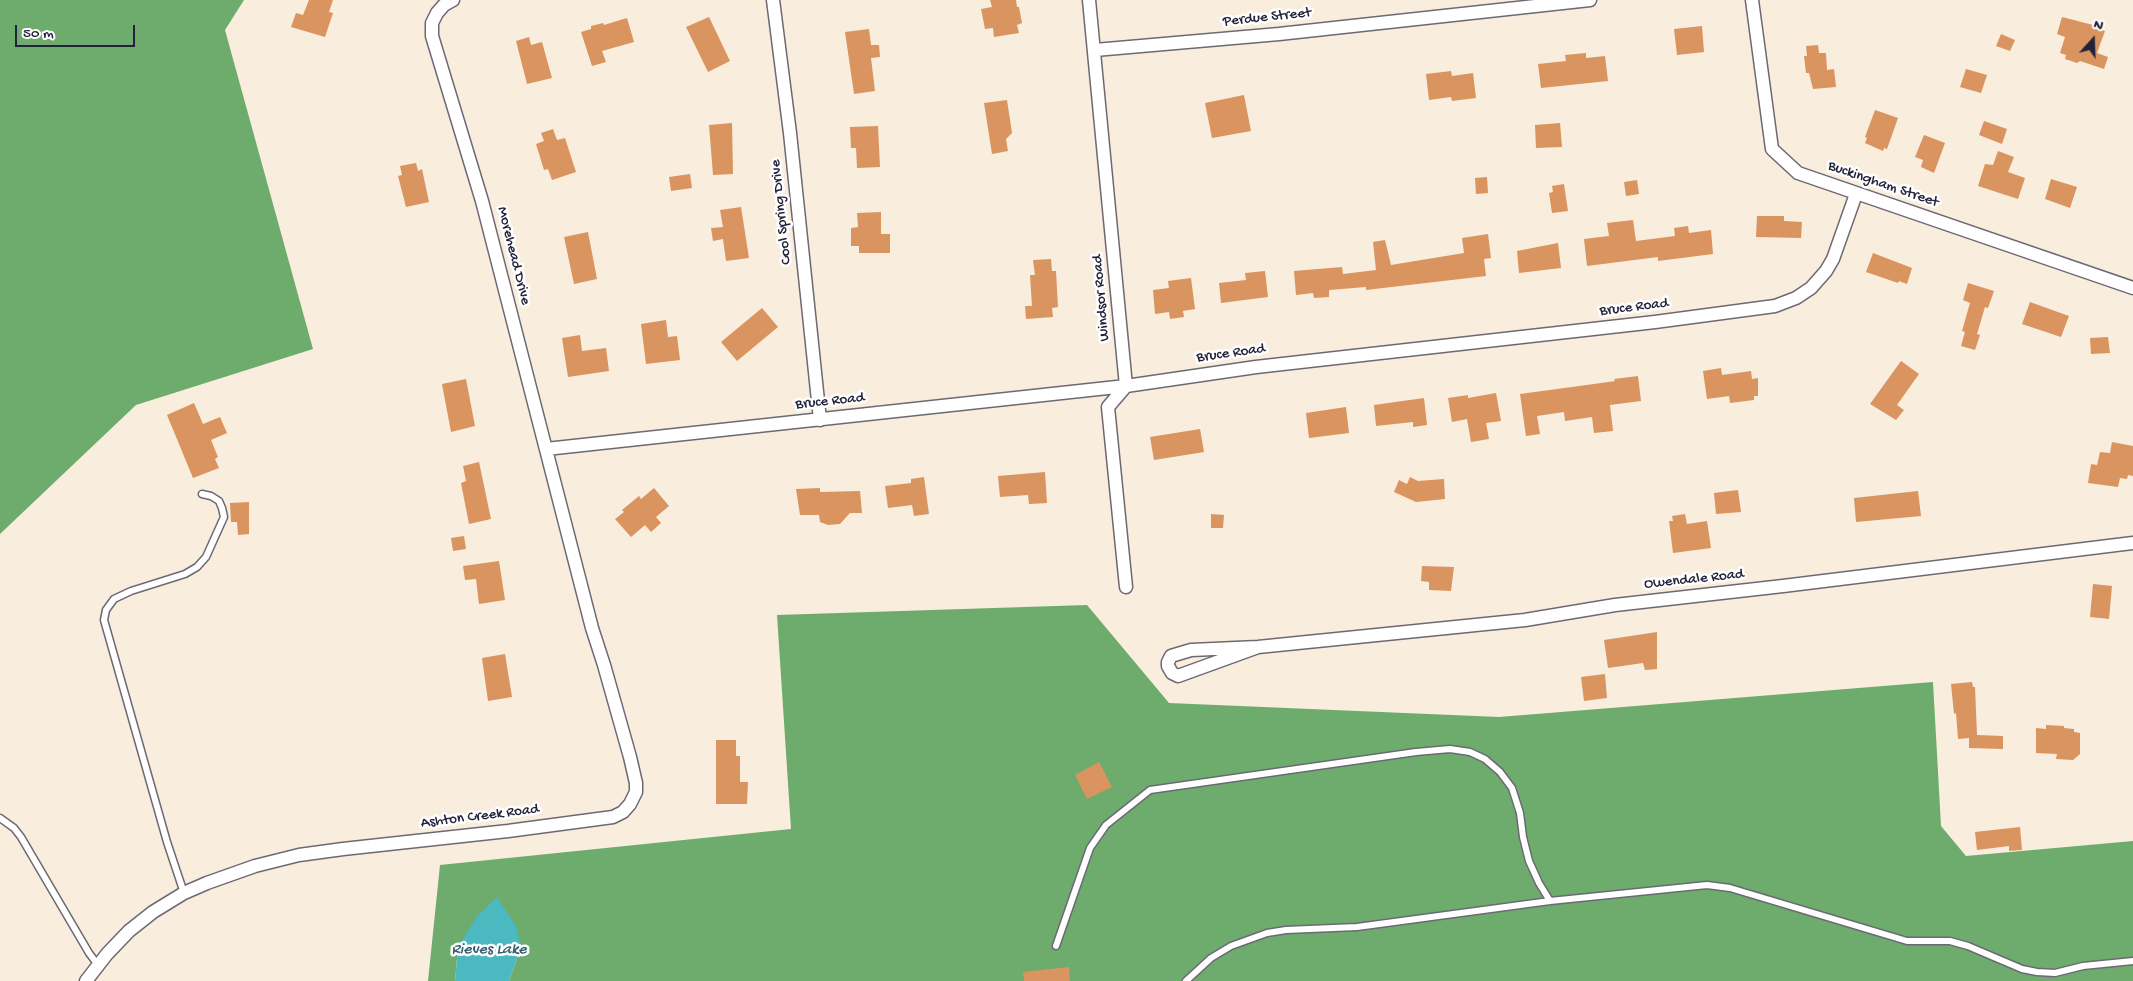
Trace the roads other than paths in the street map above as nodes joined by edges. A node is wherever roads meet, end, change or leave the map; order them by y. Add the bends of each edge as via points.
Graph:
1 (453, 0) edge
2 (773, 0) edge
3 (1089, 0) edge
4 (1590, 0) edge
5 (1752, 0) edge
6 (1095, 50) junction
7 (1856, 194) junction
8 (2133, 288) edge
9 (1126, 386) junction
10 (820, 420) junction
11 (546, 449) junction
12 (202, 494) dead end
13 (567, 530) joint
14 (2133, 543) edge
15 (1126, 587) dead end
16 (1258, 647) junction
17 (0, 818) edge
18 (184, 893) junction
19 (1550, 901) junction
20 (1056, 946) dead end
21 (2133, 961) edge
22 (98, 965) junction
23 (86, 981) edge
24 (1186, 981) edge

1 - 11 street, Morehead Drive via 436,13 432,36 482,201
2 - 10 street, Cool Spring Drive
3 - 6 street, Windsor Road
4 - 6 street, Perdue Street via 1279,34
5 - 7 street, Buckingham Street via 1772,149 1798,172
6 - 9 street, Windsor Road
7 - 8 street, Buckingham Street
7 - 9 street, Bruce Road via 1826,271 1803,293 1775,306 1256,367
9 - 10 street, Bruce Road
9 - 15 street via 1108,407
10 - 11 street, Bruce Road
11 - 13 street, Morehead Drive
12 - 18 lane via 218,501 224,516 206,557 186,574 114,599 104,620
13 - 18 street, Ashton Creek Road via 636,783 636,792 622,812 613,817 517,830 299,855 255,866
14 - 16 street, Owendale Road via 1615,605 1525,620
16 - 16 street, Owendale Road via 1178,676 1172,674 1168,666 1171,656 1178,653
17 - 22 lane via 21,837
18 - 22 street, Ashton Creek Road via 129,931
19 - 20 lane via 1529,861 1512,788 1485,759 1470,752 1450,749 1150,790 1106,825 1090,848
19 - 21 lane via 1707,886 1730,888 1907,941 1950,941 2037,972
19 - 24 lane via 1356,927 1268,933 1231,946 1211,958
22 - 23 street, Ashton Creek Road

